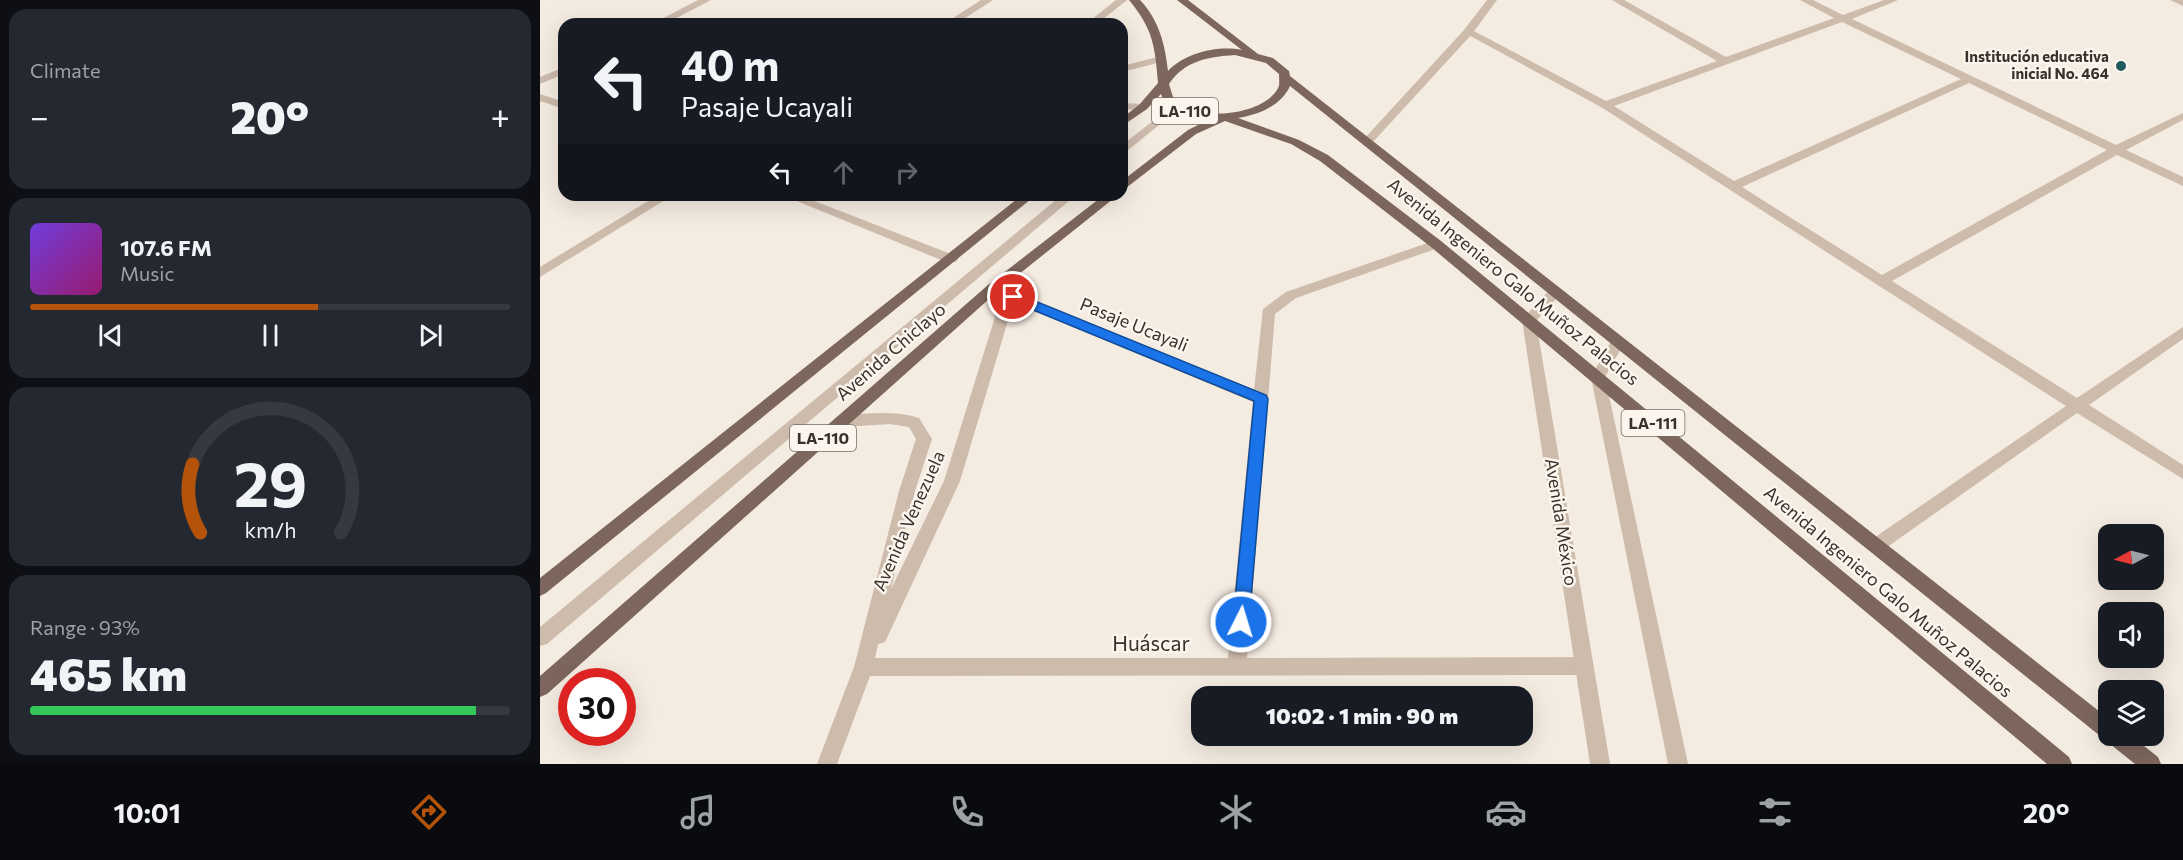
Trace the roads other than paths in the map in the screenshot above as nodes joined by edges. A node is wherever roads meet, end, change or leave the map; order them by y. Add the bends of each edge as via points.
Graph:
1 (706, 0) edge
2 (988, 0) edge
3 (1122, 0) edge
4 (1134, 0) edge
5 (1182, 0) edge
6 (1492, 0) edge
7 (1617, 0) edge
8 (1805, 0) edge
9 (1893, 0) edge
10 (2175, 0) edge
11 (2183, 3) edge
12 (669, 18) edge
13 (959, 18) edge
14 (1099, 18) edge
15 (1843, 18) junction
16 (1468, 32) junction
17 (1253, 54) junction
18 (1161, 59) junction
19 (1725, 61) junction
20 (1128, 67) edge
21 (558, 73) edge
22 (1286, 78) junction
23 (1971, 79) junction
24 (540, 81) edge
25 (1164, 84) junction
26 (540, 97) edge
27 (558, 104) edge
28 (1605, 105) junction
29 (1128, 106) edge
30 (1176, 106) junction
31 (1143, 107) junction
32 (2183, 116) edge
33 (1224, 117) junction
34 (1128, 118) edge
35 (1368, 141) junction
36 (1128, 146) edge
37 (2118, 149) junction
38 (1128, 182) edge
39 (2183, 182) edge
40 (1732, 186) junction
41 (657, 201) edge
42 (803, 201) edge
43 (1023, 201) edge
44 (1063, 201) edge
45 (1104, 201) edge
46 (1436, 244) junction
47 (951, 259) junction
48 (540, 273) edge
49 (1881, 281) junction
50 (993, 288) junction
51 (1556, 291) junction
52 (1529, 320) junction
53 (2183, 332) edge
54 (1619, 340) junction
55 (1598, 377) junction
56 (1261, 399) junction
57 (2078, 405) junction
58 (842, 421) junction
59 (2183, 473) edge
60 (1877, 544) junction
61 (540, 588) edge
62 (540, 638) edge
63 (1237, 666) junction
64 (1584, 666) junction
65 (863, 667) junction
66 (540, 688) edge
67 (2098, 722) edge
68 (2128, 746) edge
69 (827, 764) edge
70 (1600, 764) edge
71 (1678, 764) edge
72 (2062, 764) edge
73 (2151, 764) edge

1 - 12 street
2 - 13 street
3 - 14 street
4 - 18 main road via 1153,22
5 - 17 main road
6 - 16 street
7 - 19 street
8 - 15 street
9 - 15 street
10 - 11 street
15 - 19 street
15 - 23 street
16 - 28 street
16 - 35 street
17 - 22 main road, LA-110 via 1269,59
17 - 25 main road, LA-110 via 1215,53 1197,57 1181,64
18 - 20 street
18 - 25 main road
19 - 28 street
21 - 24 street
22 - 33 main road, LA-110 via 1286,89 1264,108
22 - 35 main road, Avenida Ingeniero Galo Muñoz Palacios / LA-111
23 - 37 street
23 - 40 street
25 - 30 main road, LA-110 via 1168,99
25 - 31 main road, LA-110
26 - 27 street
28 - 40 street
29 - 31 street
30 - 33 main road, LA-110 via 1206,117
30 - 36 street
31 - 34 main road, LA-110
32 - 37 street
33 - 38 main road, LA-110 via 1192,132
33 - 46 main road, Avenida Ingeniero Galo Muñoz Palacios / LA-111 via 1295,142 1324,158
35 - 51 main road, Avenida Ingeniero Galo Muñoz Palacios / LA-111
37 - 39 street
37 - 49 street
40 - 49 street
41 - 48 street
42 - 47 street
43 - 47 main road, Avenida Chiclayo
44 - 62 street, Avenida Chiclayo
45 - 50 main road, Avenida Chiclayo / LA-110
46 - 52 main road, Avenida Ingeniero Galo Muñoz Palacios / LA-111
46 - 56 street via 1291,295 1268,312
47 - 61 main road, Avenida Chiclayo
49 - 57 street
50 - 56 street, Pasaje Ucayali
50 - 58 main road, Avenida Chiclayo / LA-110
50 - 65 street, Avenida Venezuela via 1002,317 952,481
51 - 52 street
51 - 54 main road, Avenida Ingeniero Galo Muñoz Palacios / LA-111
52 - 55 main road, Avenida Ingeniero Galo Muñoz Palacios / LA-111
52 - 64 street, Avenida México
53 - 57 street
54 - 55 street
54 - 60 main road, Avenida Ingeniero Galo Muñoz Palacios / LA-111
55 - 71 street
55 - 72 main road, Avenida Ingeniero Galo Muñoz Palacios / LA-111
56 - 63 street
57 - 59 street
57 - 60 street
58 - 65 street via 890,418 914,422 924,439
58 - 66 main road, Avenida Chiclayo / LA-110
60 - 67 main road, Avenida Ingeniero Galo Muñoz Palacios / LA-111
63 - 64 street, Huáscar
63 - 65 street, Huáscar
64 - 70 street, Avenida México
65 - 69 street, Avenida Venezuela
68 - 73 main road

